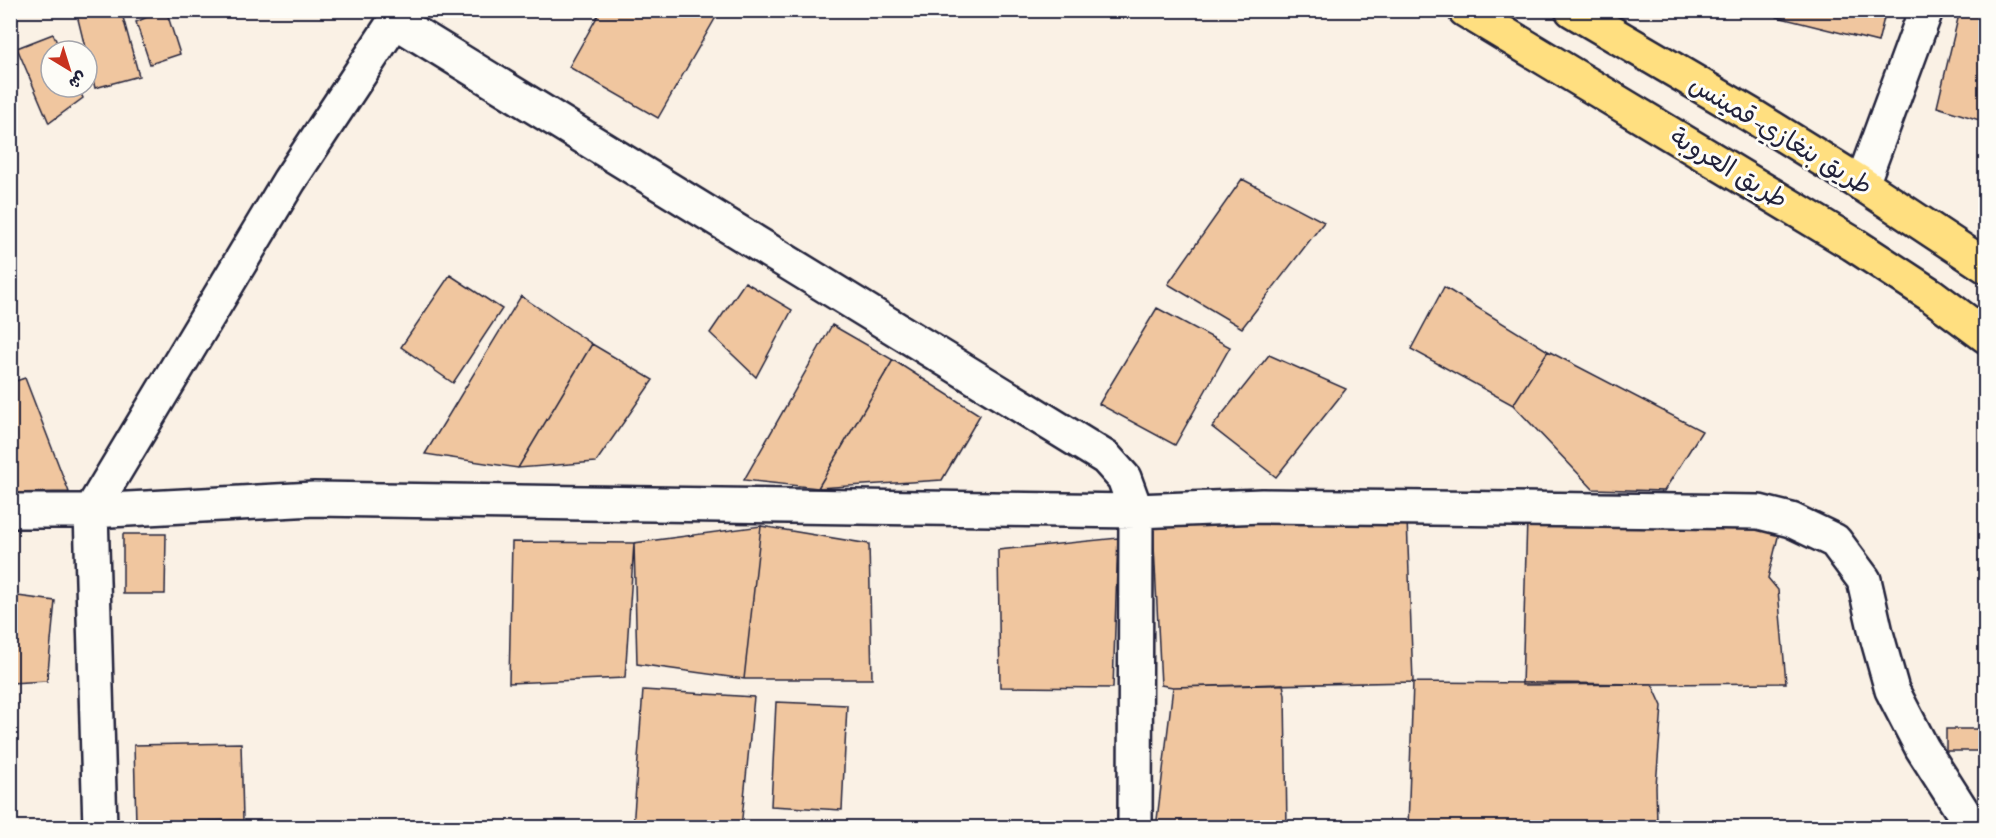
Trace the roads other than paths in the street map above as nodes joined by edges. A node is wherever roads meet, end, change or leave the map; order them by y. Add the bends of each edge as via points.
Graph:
1 (1465, 10) edge
2 (1572, 10) edge
3 (1926, 10) edge
4 (398, 16) edge
5 (1862, 184) junction
6 (1982, 258) edge
7 (1986, 336) edge
8 (10, 511) edge
9 (91, 511) junction
10 (1136, 511) junction
11 (100, 828) edge
12 (1135, 828) edge
13 (1973, 828) edge

1 - 7 main road, طريق العروبة via 1853,244
2 - 5 main road, طريق بنغازي-قمينس
3 - 5 street
4 - 9 street via 289,181
4 - 10 street via 1106,458 1124,478
5 - 6 main road, طريق بنغازي-قمينس
8 - 9 street
9 - 10 street via 314,499
9 - 11 street
10 - 12 street
10 - 13 street via 1262,506 1759,512 1791,520 1835,541 1864,580 1892,690 1922,748

